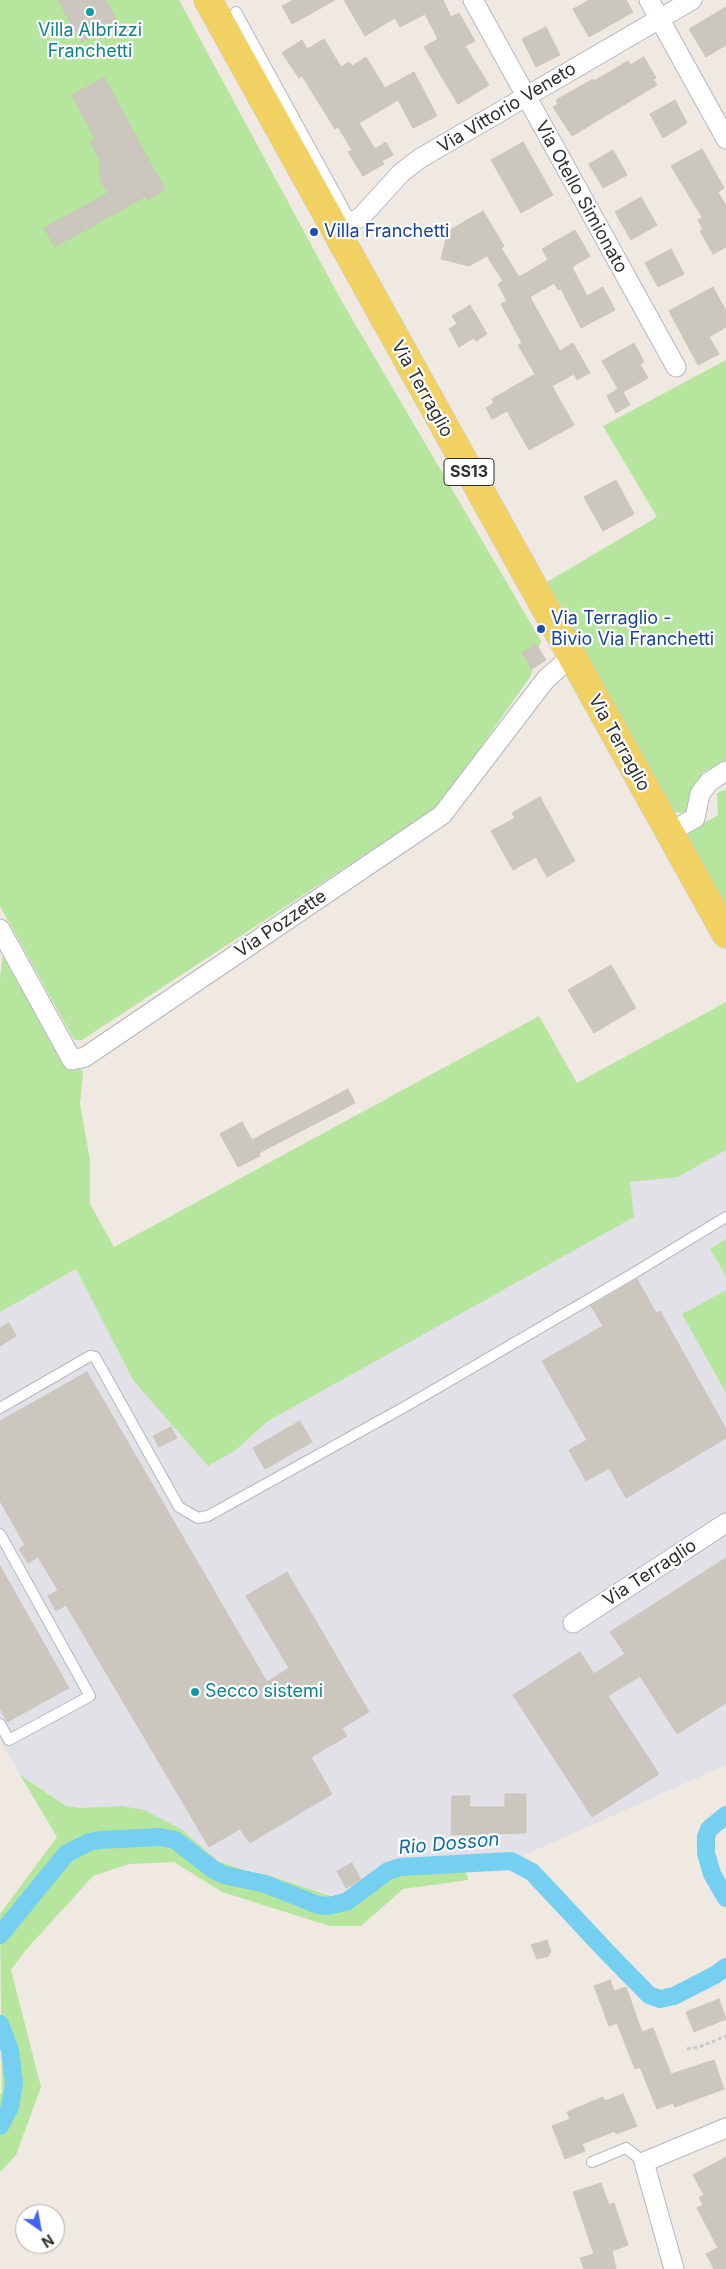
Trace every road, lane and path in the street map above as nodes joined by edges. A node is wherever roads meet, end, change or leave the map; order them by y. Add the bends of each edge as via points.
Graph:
1 (208, 0) edge
2 (473, 0) edge
3 (649, 0) edge
4 (692, 0) edge
5 (236, 12) dead end
6 (659, 18) junction
7 (525, 96) junction
8 (726, 139) edge
9 (343, 227) junction
10 (676, 367) dead end
11 (571, 657) junction
12 (726, 771) edge
13 (670, 833) junction
14 (0, 929) edge
15 (726, 934) edge
16 (726, 1217) edge
17 (0, 1408) edge
18 (726, 1523) edge
19 (0, 1534) edge
20 (573, 1623) dead end
21 (0, 1724) edge
22 (726, 2036) edge
23 (687, 2049) dead end
24 (726, 2128) edge
25 (592, 2162) dead end
26 (644, 2162) junction
27 (674, 2269) edge

1 - 9 main road, Via Terraglio / SS13
2 - 7 street, Via Otello Simionato
3 - 6 street
4 - 6 street, Via Vittorio Veneto
5 - 9 lane
6 - 7 street, Via Vittorio Veneto
6 - 8 street
7 - 9 street, Via Vittorio Veneto via 414,163 365,213
7 - 10 street, Via Otello Simionato
9 - 11 main road, Via Terraglio / SS13
11 - 13 main road, Via Terraglio / SS13
11 - 14 street, Via Pozzette via 546,679 442,815 85,1057 72,1060
12 - 13 street via 709,782 700,794 695,818
13 - 15 main road, Via Terraglio / SS13
16 - 17 lane via 408,1405 208,1516 198,1518 179,1507 95,1357 90,1356
18 - 20 street, Via Terraglio
19 - 21 lane via 90,1696 9,1740
22 - 23 path
24 - 26 street
25 - 26 lane via 626,2148
26 - 27 street

